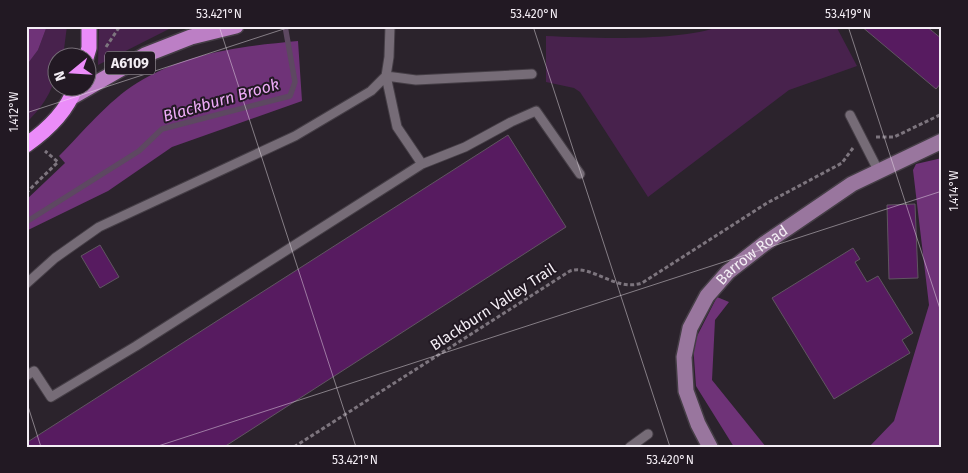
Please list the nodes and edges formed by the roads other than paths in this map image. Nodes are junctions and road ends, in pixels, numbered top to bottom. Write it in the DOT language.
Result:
graph roads {
  1 [pos="89,26"];
  2 [pos="236,26"];
  3 [pos="390,26"];
  4 [pos="89,48"];
  5 [pos="532,74"];
  6 [pos="386,76"];
  7 [pos="98,81"];
  8 [pos="70,98"];
  9 [pos="850,115"];
  10 [pos="942,141"];
  11 [pos="28,145"];
  12 [pos="422,164"];
  13 [pos="878,170"];
  14 [pos="580,174"];
  15 [pos="26,284"];
  16 [pos="26,376"];
  17 [pos="648,434"];
  18 [pos="630,447"];
  19 [pos="710,447"];
  1 -- 4 [label="highway"];
  2 -- 7 [label="main road, A6109"];
  3 -- 6 [label="lane"];
  5 -- 6 [label="lane"];
  6 -- 12 [label="lane"];
  6 -- 15 [label="lane"];
  8 -- 11 [label="highway"];
  9 -- 13 [label="lane"];
  10 -- 13 [label="street, Barrow Road"];
  12 -- 14 [label="lane"];
  12 -- 16 [label="lane"];
  13 -- 19 [label="street, Barrow Road"];
  17 -- 18 [label="lane"];
}
